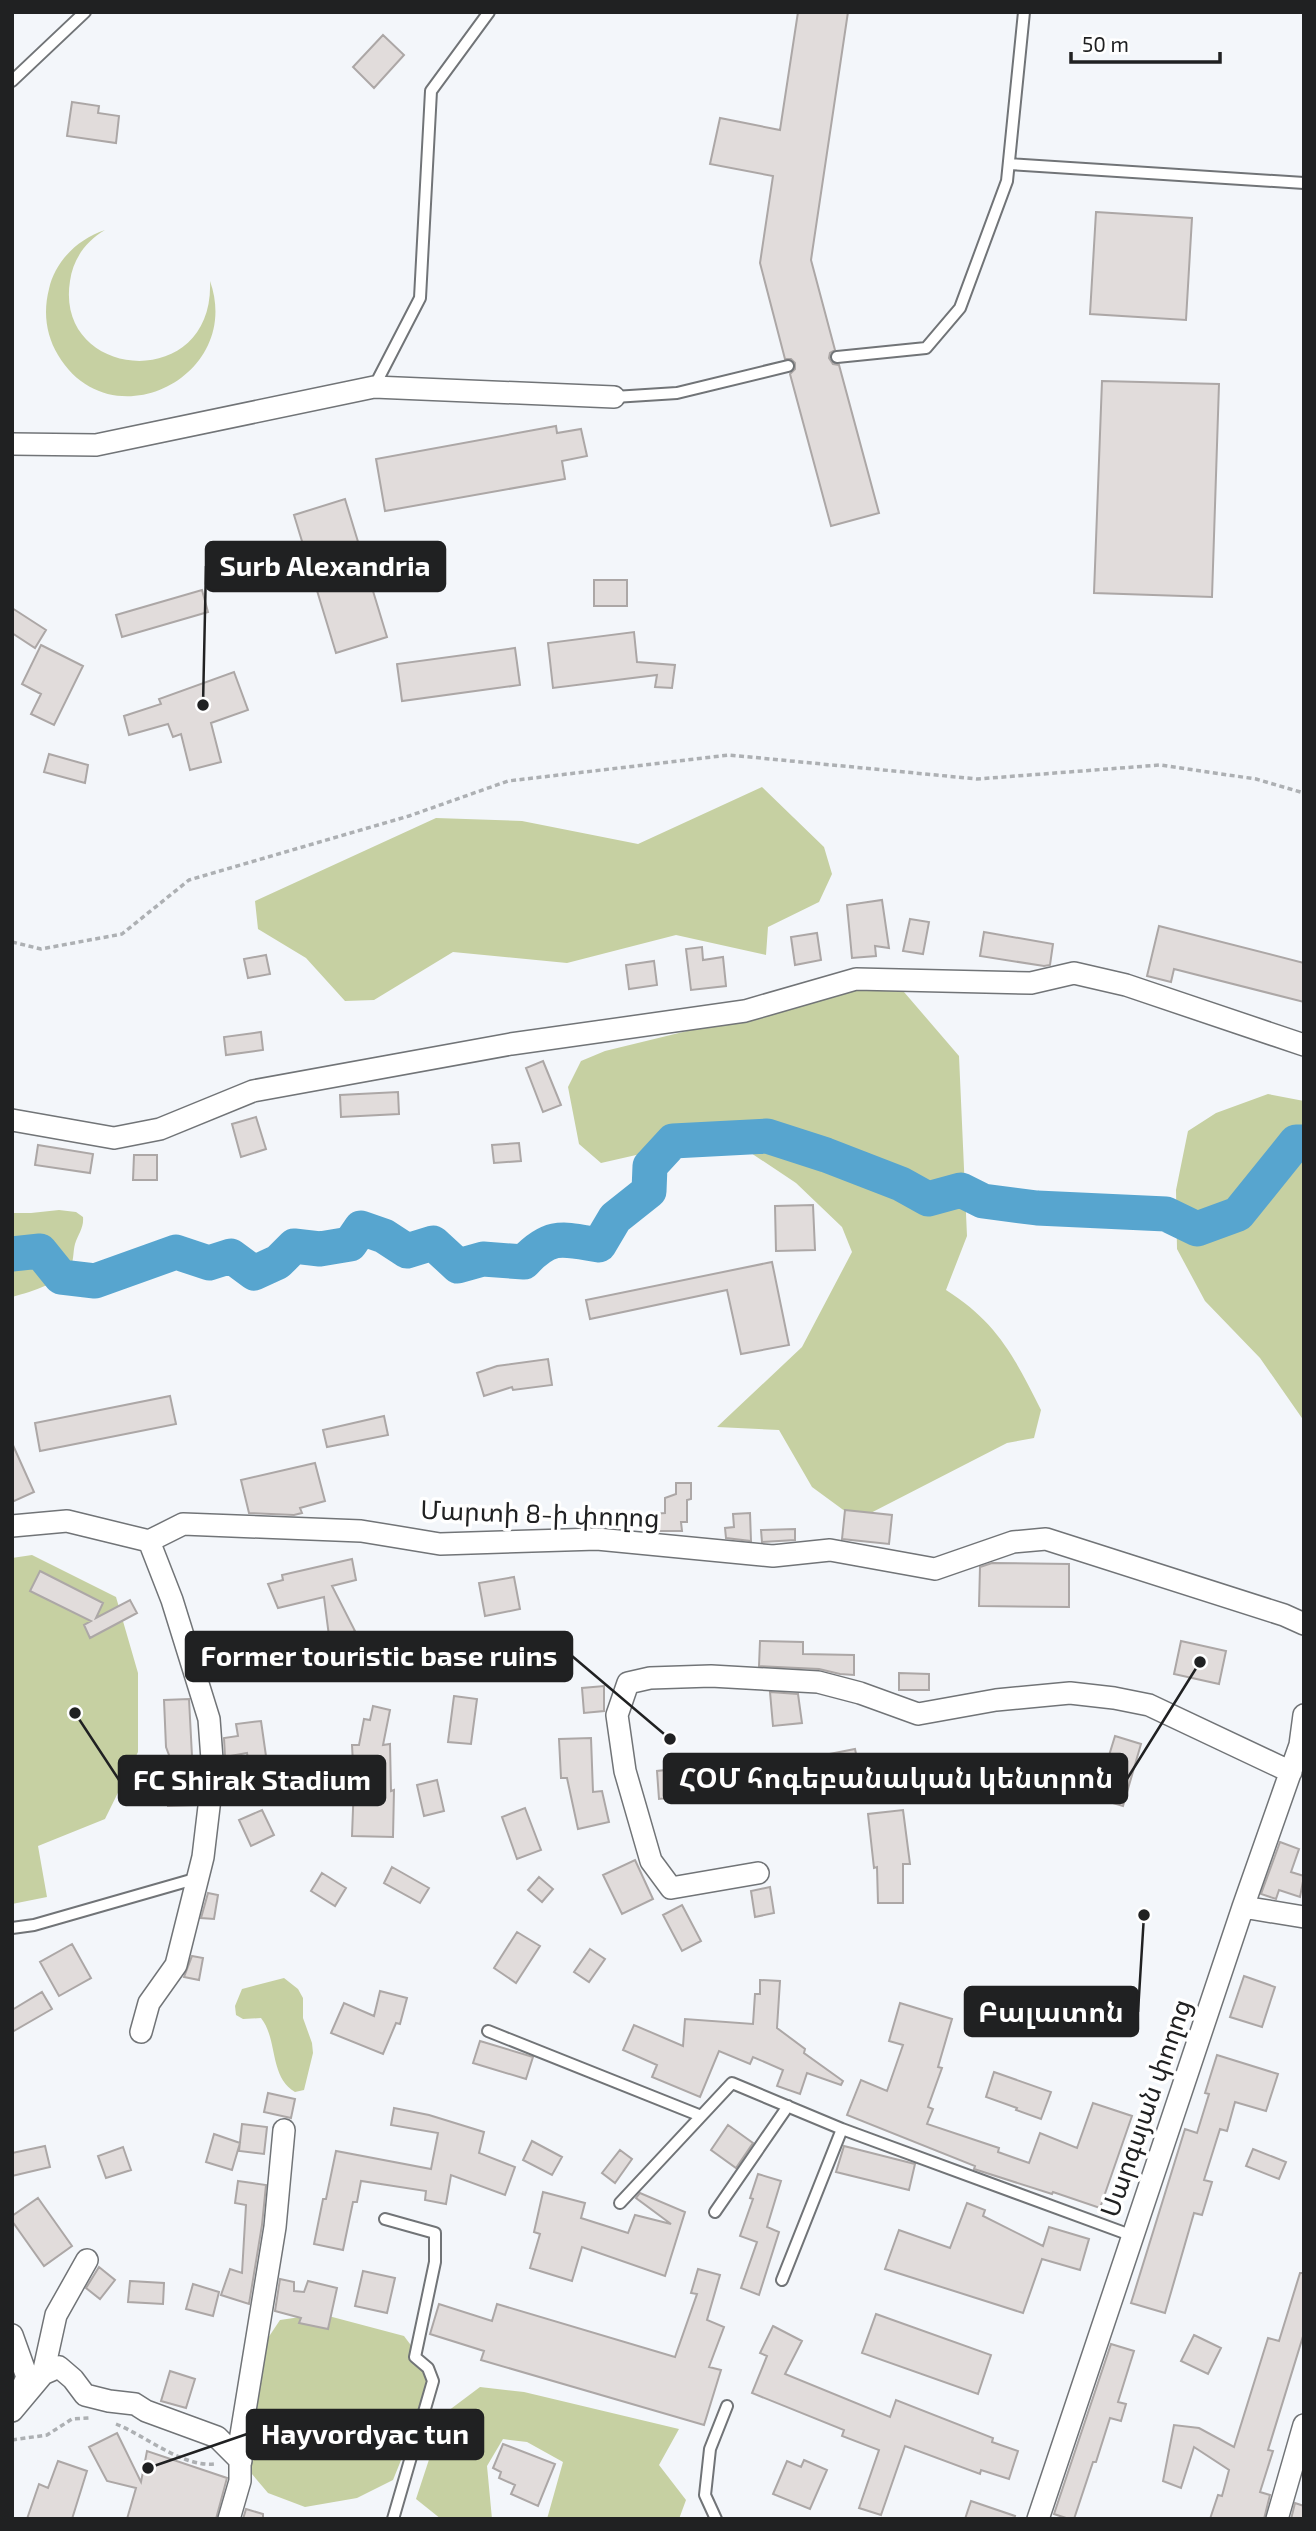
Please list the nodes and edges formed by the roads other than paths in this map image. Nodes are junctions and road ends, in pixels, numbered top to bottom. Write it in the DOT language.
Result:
graph roads {
  1 [pos="85,12"];
  2 [pos="489,12"];
  3 [pos="1024,12"];
  4 [pos="12,81"];
  5 [pos="1009,164"];
  6 [pos="1304,183"];
  7 [pos="837,357"];
  8 [pos="788,366"];
  9 [pos="374,387"];
  10 [pos="614,397"];
  11 [pos="12,444"];
  12 [pos="1304,1045"];
  13 [pos="12,1120"];
  14 [pos="12,1526"];
  15 [pos="149,1541"];
  16 [pos="1304,1624"];
  17 [pos="1304,1715"];
  18 [pos="1291,1772"];
  19 [pos="758,1872"];
  20 [pos="198,1878"];
  21 [pos="1243,1907"];
  22 [pos="1304,1917"];
  23 [pos="12,1928"];
  24 [pos="488,2031"];
  25 [pos="141,2032"];
  26 [pos="788,2106"];
  27 [pos="701,2116"];
  28 [pos="842,2129"];
  29 [pos="284,2130"];
  30 [pos="621,2203"];
  31 [pos="715,2212"];
  32 [pos="385,2219"];
  33 [pos="1133,2236"];
  34 [pos="87,2260"];
  35 [pos="782,2280"];
  36 [pos="12,2335"];
  37 [pos="43,2374"];
  38 [pos="727,2406"];
  39 [pos="12,2411"];
  40 [pos="1304,2425"];
  41 [pos="241,2461"];
  42 [pos="229,2519"];
  43 [pos="393,2519"];
  44 [pos="716,2519"];
  45 [pos="1038,2519"];
  46 [pos="1277,2519"];
  1 -- 4 [label="lane"];
  2 -- 9 [label="lane"];
  3 -- 5 [label="lane"];
  5 -- 6 [label="lane"];
  5 -- 7 [label="lane"];
  8 -- 10 [label="lane"];
  9 -- 10 [label="street"];
  9 -- 11 [label="street"];
  12 -- 13 [label="street"];
  14 -- 15 [label="street"];
  15 -- 16 [label="street, Մարտի 8-ի փողոց"];
  15 -- 20 [label="street"];
  17 -- 18 [label="street, Սարգսյան փողոց"];
  18 -- 19 [label="street"];
  18 -- 21 [label="street, Սարգսյան փողոց"];
  20 -- 23 [label="lane"];
  20 -- 25 [label="street"];
  21 -- 22 [label="street"];
  21 -- 33 [label="street, Սարգսյան փողոց"];
  24 -- 27 [label="lane"];
  26 -- 27 [label="lane"];
  26 -- 28 [label="lane"];
  26 -- 31 [label="lane"];
  27 -- 30 [label="lane"];
  28 -- 33 [label="lane"];
  28 -- 35 [label="lane"];
  29 -- 41 [label="street"];
  32 -- 43 [label="lane"];
  33 -- 45 [label="street, Սարգսյան փողոց"];
  34 -- 37 [label="street"];
  36 -- 39 [label="street"];
  37 -- 39 [label="street"];
  37 -- 41 [label="street"];
  38 -- 44 [label="lane"];
  40 -- 46 [label="street"];
  41 -- 42 [label="street"];
}
